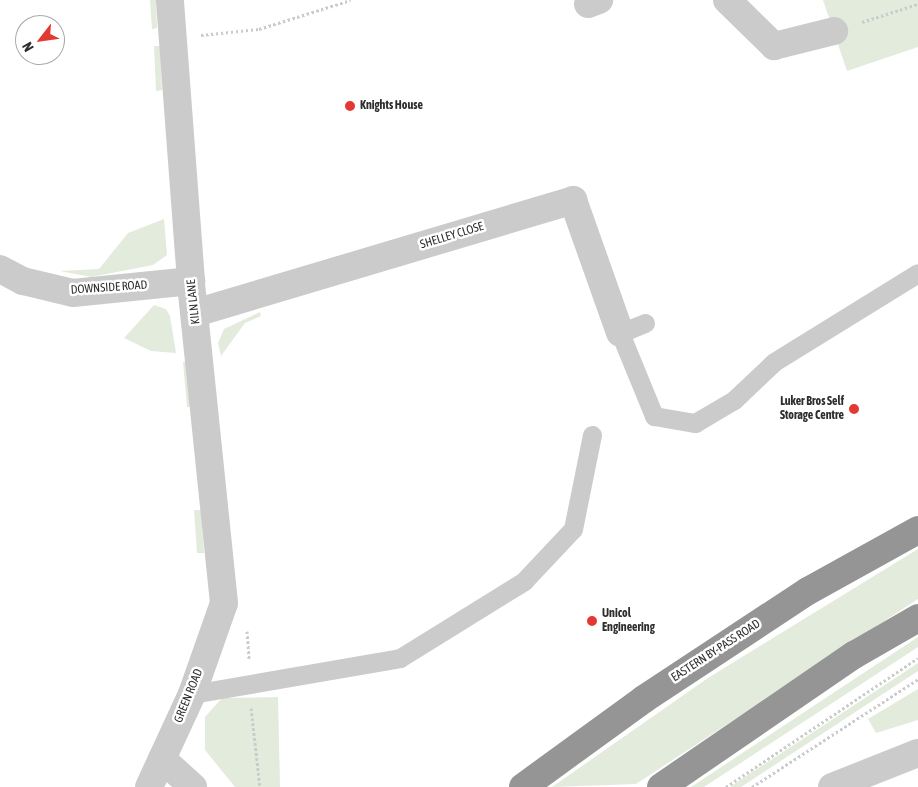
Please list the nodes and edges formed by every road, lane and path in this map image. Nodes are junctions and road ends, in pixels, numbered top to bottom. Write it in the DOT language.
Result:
graph roads {
  1 [pos="170,0"];
  2 [pos="352,0"];
  3 [pos="727,0"];
  4 [pos="918,4"];
  5 [pos="834,31"];
  6 [pos="173,36"];
  7 [pos="0,269"];
  8 [pos="918,273"];
  9 [pos="191,281"];
  10 [pos="195,314"];
  11 [pos="633,328"];
  12 [pos="592,435"];
  13 [pos="918,530"];
  14 [pos="224,603"];
  15 [pos="918,618"];
  16 [pos="918,658"];
  17 [pos="918,679"];
  18 [pos="192,694"];
  19 [pos="918,753"];
  20 [pos="162,759"];
  21 [pos="149,787"];
  22 [pos="193,787"];
  23 [pos="523,787"];
  24 [pos="661,787"];
  25 [pos="726,787"];
  26 [pos="752,787"];
  27 [pos="832,787"];
  1 -- 6 [label="street, KILN LANE"];
  2 -- 6 [label="path"];
  3 -- 5 [label="street"];
  4 -- 5 [label="path"];
  6 -- 9 [label="street, KILN LANE"];
  7 -- 9 [label="street, DOWNSIDE ROAD"];
  8 -- 11 [label="lane"];
  9 -- 10 [label="street, KILN LANE"];
  10 -- 11 [label="street, SHELLEY CLOSE"];
  10 -- 14 [label="street, KILN LANE"];
  12 -- 18 [label="lane"];
  13 -- 23 [label="highway, EASTERN BY-PASS ROAD"];
  14 -- 18 [label="street, GREEN ROAD"];
  15 -- 24 [label="highway"];
  16 -- 25 [label="path"];
  17 -- 26 [label="path"];
  18 -- 20 [label="street, GREEN ROAD"];
  19 -- 27 [label="street"];
  20 -- 21 [label="street, GREEN ROAD"];
  20 -- 22 [label="street"];
}
